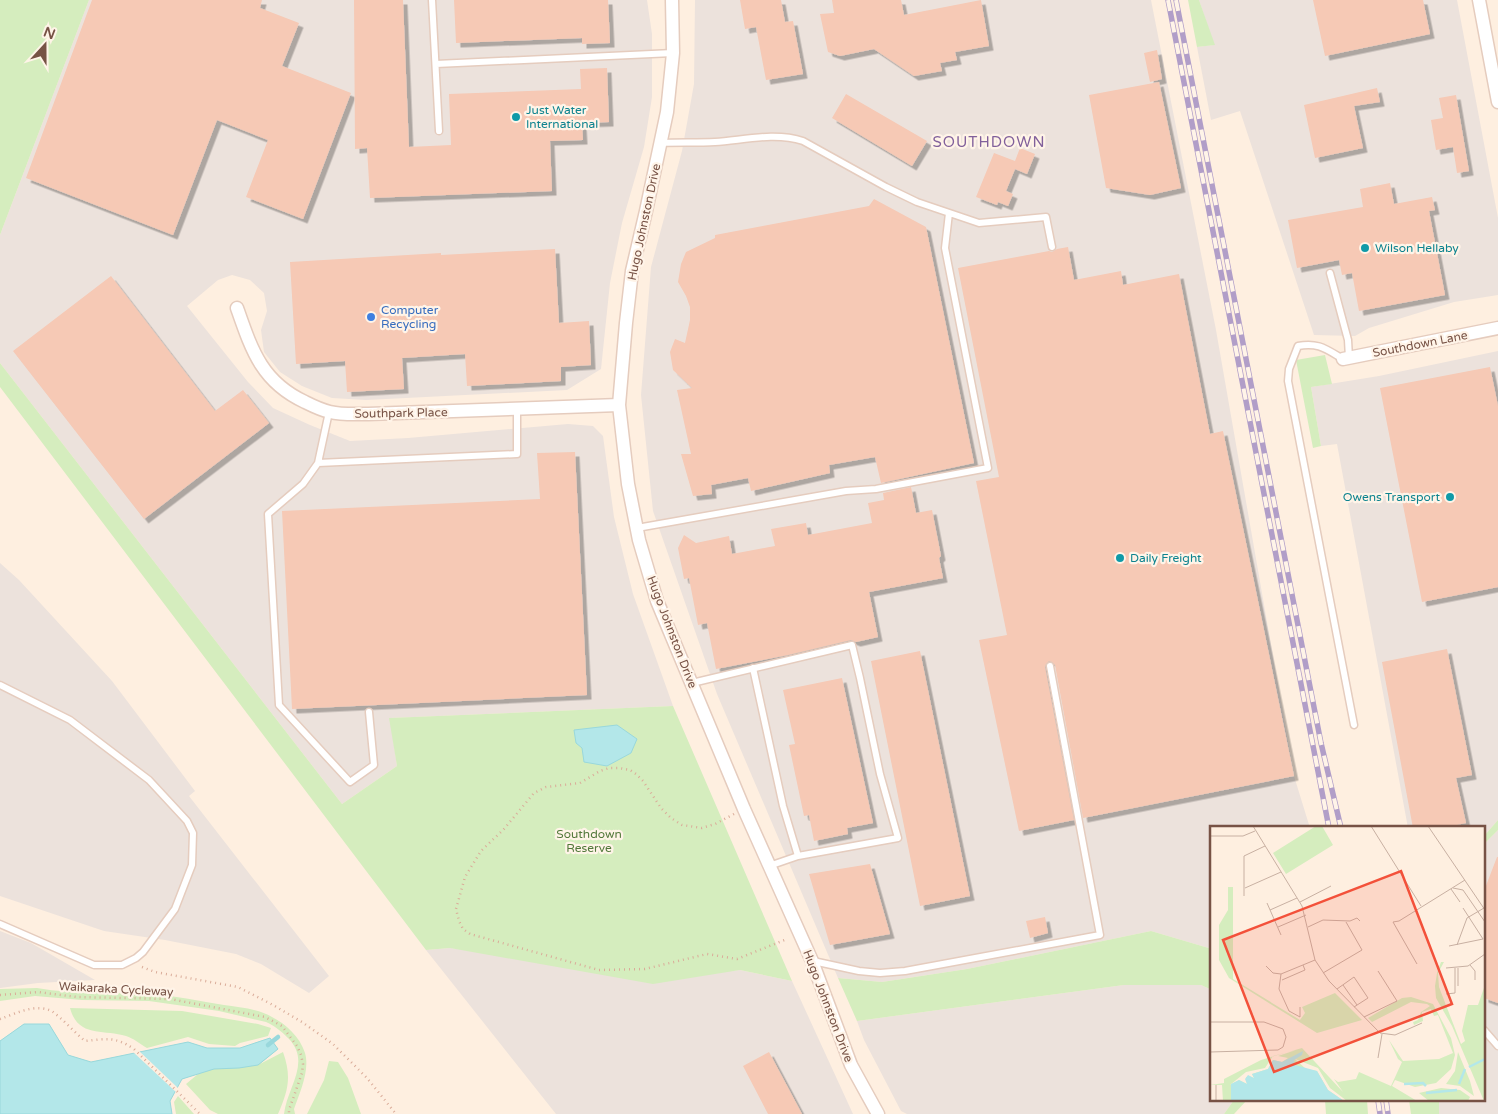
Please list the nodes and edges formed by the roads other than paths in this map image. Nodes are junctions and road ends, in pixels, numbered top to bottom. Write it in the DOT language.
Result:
graph roads {
  1 [pos="432,0"];
  2 [pos="672,0"];
  3 [pos="1479,0"];
  4 [pos="672,53"];
  5 [pos="436,64"];
  6 [pos="1498,102"];
  7 [pos="439,131"];
  8 [pos="660,143"];
  9 [pos="948,213"];
  10 [pos="1052,247"];
  11 [pos="1330,273"];
  12 [pos="238,308"];
  13 [pos="1498,328"];
  14 [pos="1346,358"];
  15 [pos="619,405"];
  16 [pos="517,409"];
  17 [pos="329,412"];
  18 [pos="318,463"];
  19 [pos="637,528"];
  20 [pos="1050,666"];
  21 [pos="753,668"];
  22 [pos="691,684"];
  23 [pos="0,685"];
  24 [pos="369,712"];
  25 [pos="1354,725"];
  26 [pos="798,856"];
  27 [pos="769,866"];
  28 [pos="0,924"];
  29 [pos="812,961"];
  30 [pos="1486,1032"];
  31 [pos="1498,1046"];
  32 [pos="878,1114"];
  1 -- 5 [label="lane"];
  2 -- 4 [label="street, Hugo Johnston Drive"];
  3 -- 6 [label="street"];
  4 -- 5 [label="lane"];
  4 -- 8 [label="street, Hugo Johnston Drive"];
  5 -- 7 [label="lane"];
  8 -- 9 [label="lane"];
  8 -- 15 [label="street, Hugo Johnston Drive"];
  9 -- 10 [label="lane"];
  9 -- 19 [label="lane"];
  11 -- 14 [label="lane"];
  12 -- 17 [label="street, Southpark Place"];
  13 -- 14 [label="street, Southdown Lane"];
  14 -- 25 [label="lane"];
  15 -- 16 [label="street, Southpark Place"];
  15 -- 19 [label="street, Hugo Johnston Drive"];
  16 -- 17 [label="street, Southpark Place"];
  16 -- 18 [label="lane"];
  17 -- 18 [label="lane"];
  18 -- 24 [label="lane"];
  19 -- 22 [label="street, Hugo Johnston Drive"];
  20 -- 29 [label="lane"];
  21 -- 22 [label="lane"];
  21 -- 26 [label="lane"];
  21 -- 26 [label="lane"];
  22 -- 27 [label="street, Hugo Johnston Drive"];
  23 -- 28 [label="lane"];
  26 -- 27 [label="lane"];
  27 -- 29 [label="street, Hugo Johnston Drive"];
  29 -- 32 [label="street, Hugo Johnston Drive"];
  30 -- 31 [label="lane"];
}
